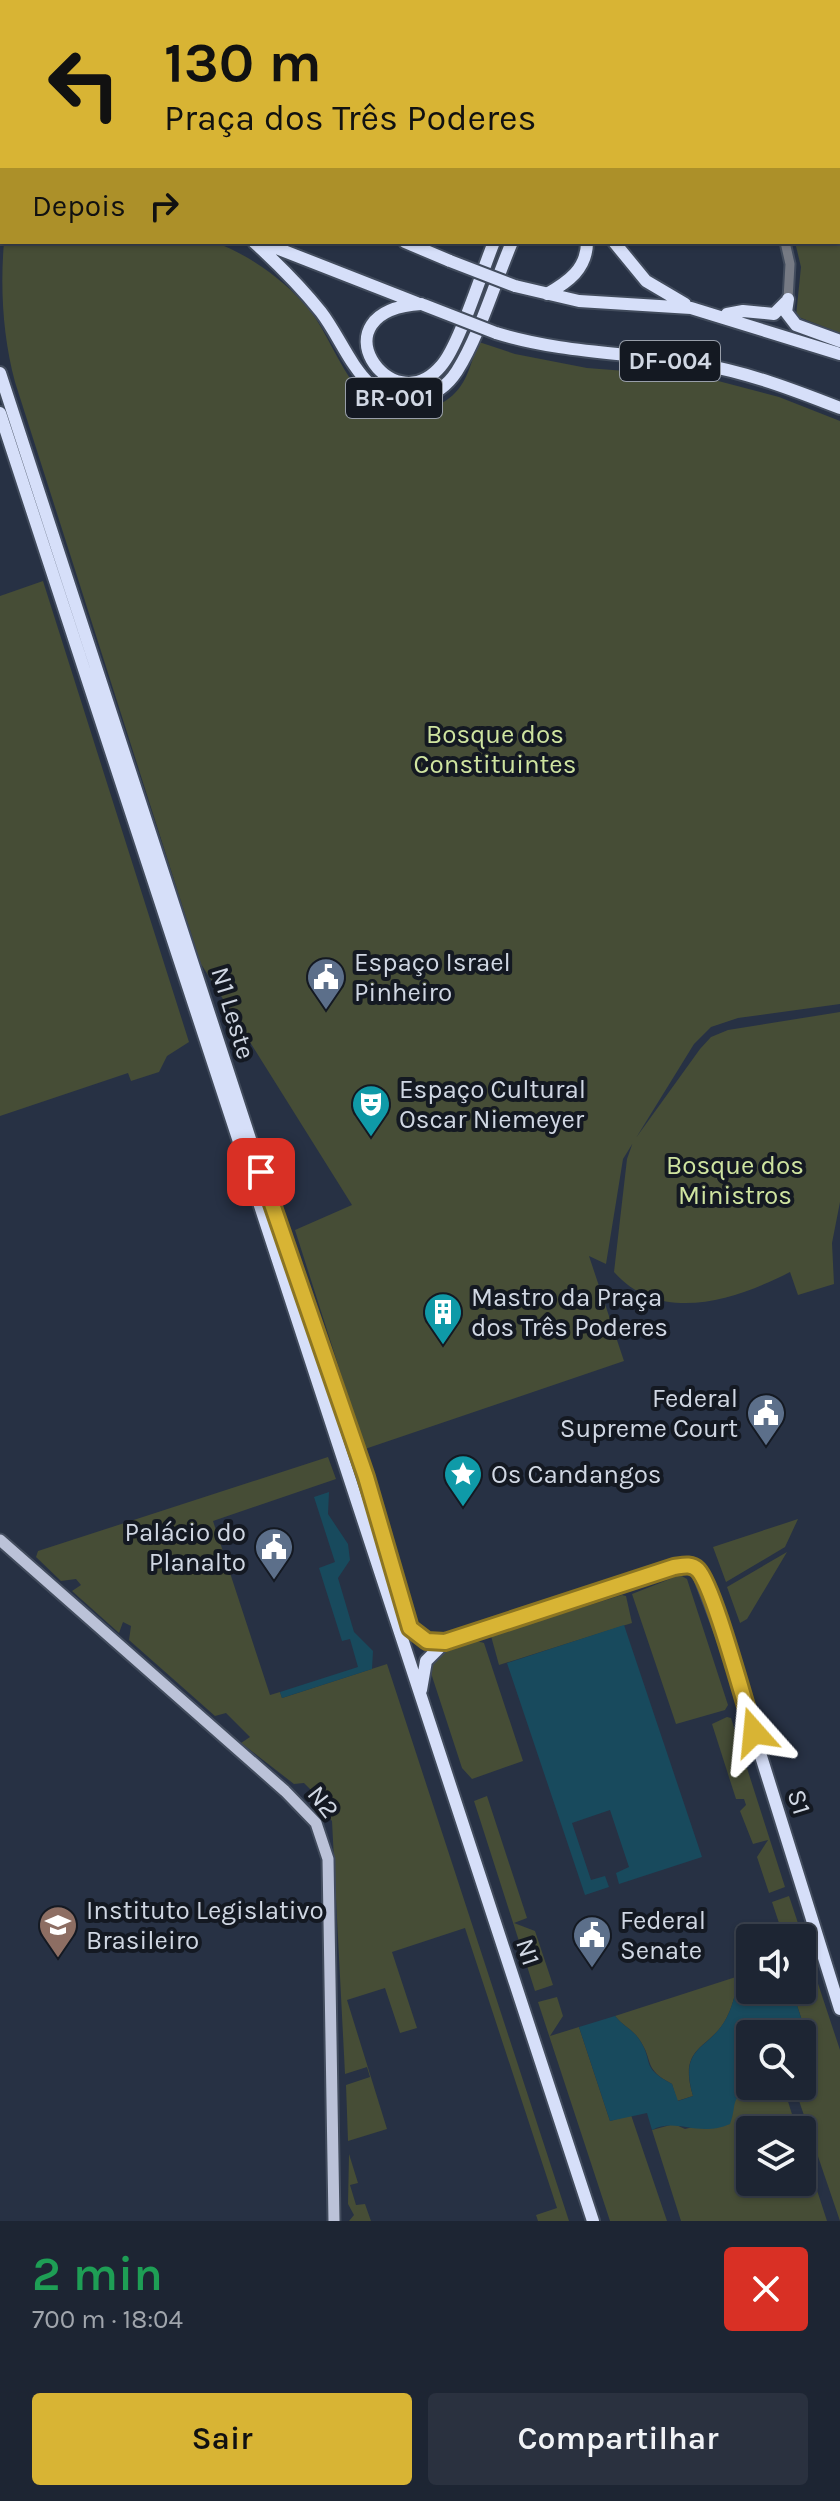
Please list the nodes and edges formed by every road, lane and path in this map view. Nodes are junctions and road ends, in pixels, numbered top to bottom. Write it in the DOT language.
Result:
graph roads {
  1 [pos="256,244"];
  2 [pos="266,244"];
  3 [pos="493,244"];
  4 [pos="511,244"];
  5 [pos="587,244"];
  6 [pos="616,244"];
  7 [pos="785,244"];
  8 [pos="428,247"];
  9 [pos="547,294"];
  10 [pos="788,299"];
  11 [pos="422,305"];
  12 [pos="691,308"];
  13 [pos="723,315"];
  14 [pos="840,341"];
  15 [pos="840,354"];
  16 [pos="0,373"];
  17 [pos="840,408"];
  18 [pos="0,413"];
  19 [pos="0,1540"];
  20 [pos="445,1642"];
  21 [pos="421,1697"];
  22 [pos="840,2009"];
  23 [pos="334,2221"];
  24 [pos="593,2221"];
  1 -- 4 [label="highway, BR-001"];
  2 -- 11 [label="highway, DF-004"];
  3 -- 11 [label="highway, BR-001"];
  5 -- 9 [label="highway"];
  6 -- 12 [label="highway"];
  7 -- 10 [label="street"];
  8 -- 9 [label="highway, DF-004, bridge"];
  9 -- 12 [label="highway, DF-004"];
  10 -- 13 [label="highway"];
  10 -- 14 [label="highway"];
  11 -- 17 [label="highway, DF-004, bridge"];
  12 -- 13 [label="highway, DF-004"];
  13 -- 15 [label="highway, DF-004"];
  16 -- 20 [label="highway, N1 Leste"];
  18 -- 21 [label="highway, N1 Leste"];
  19 -- 23 [label="main road, N2"];
  20 -- 21 [label="highway"];
  20 -- 22 [label="highway, S1"];
  21 -- 24 [label="highway, N1"];
}
